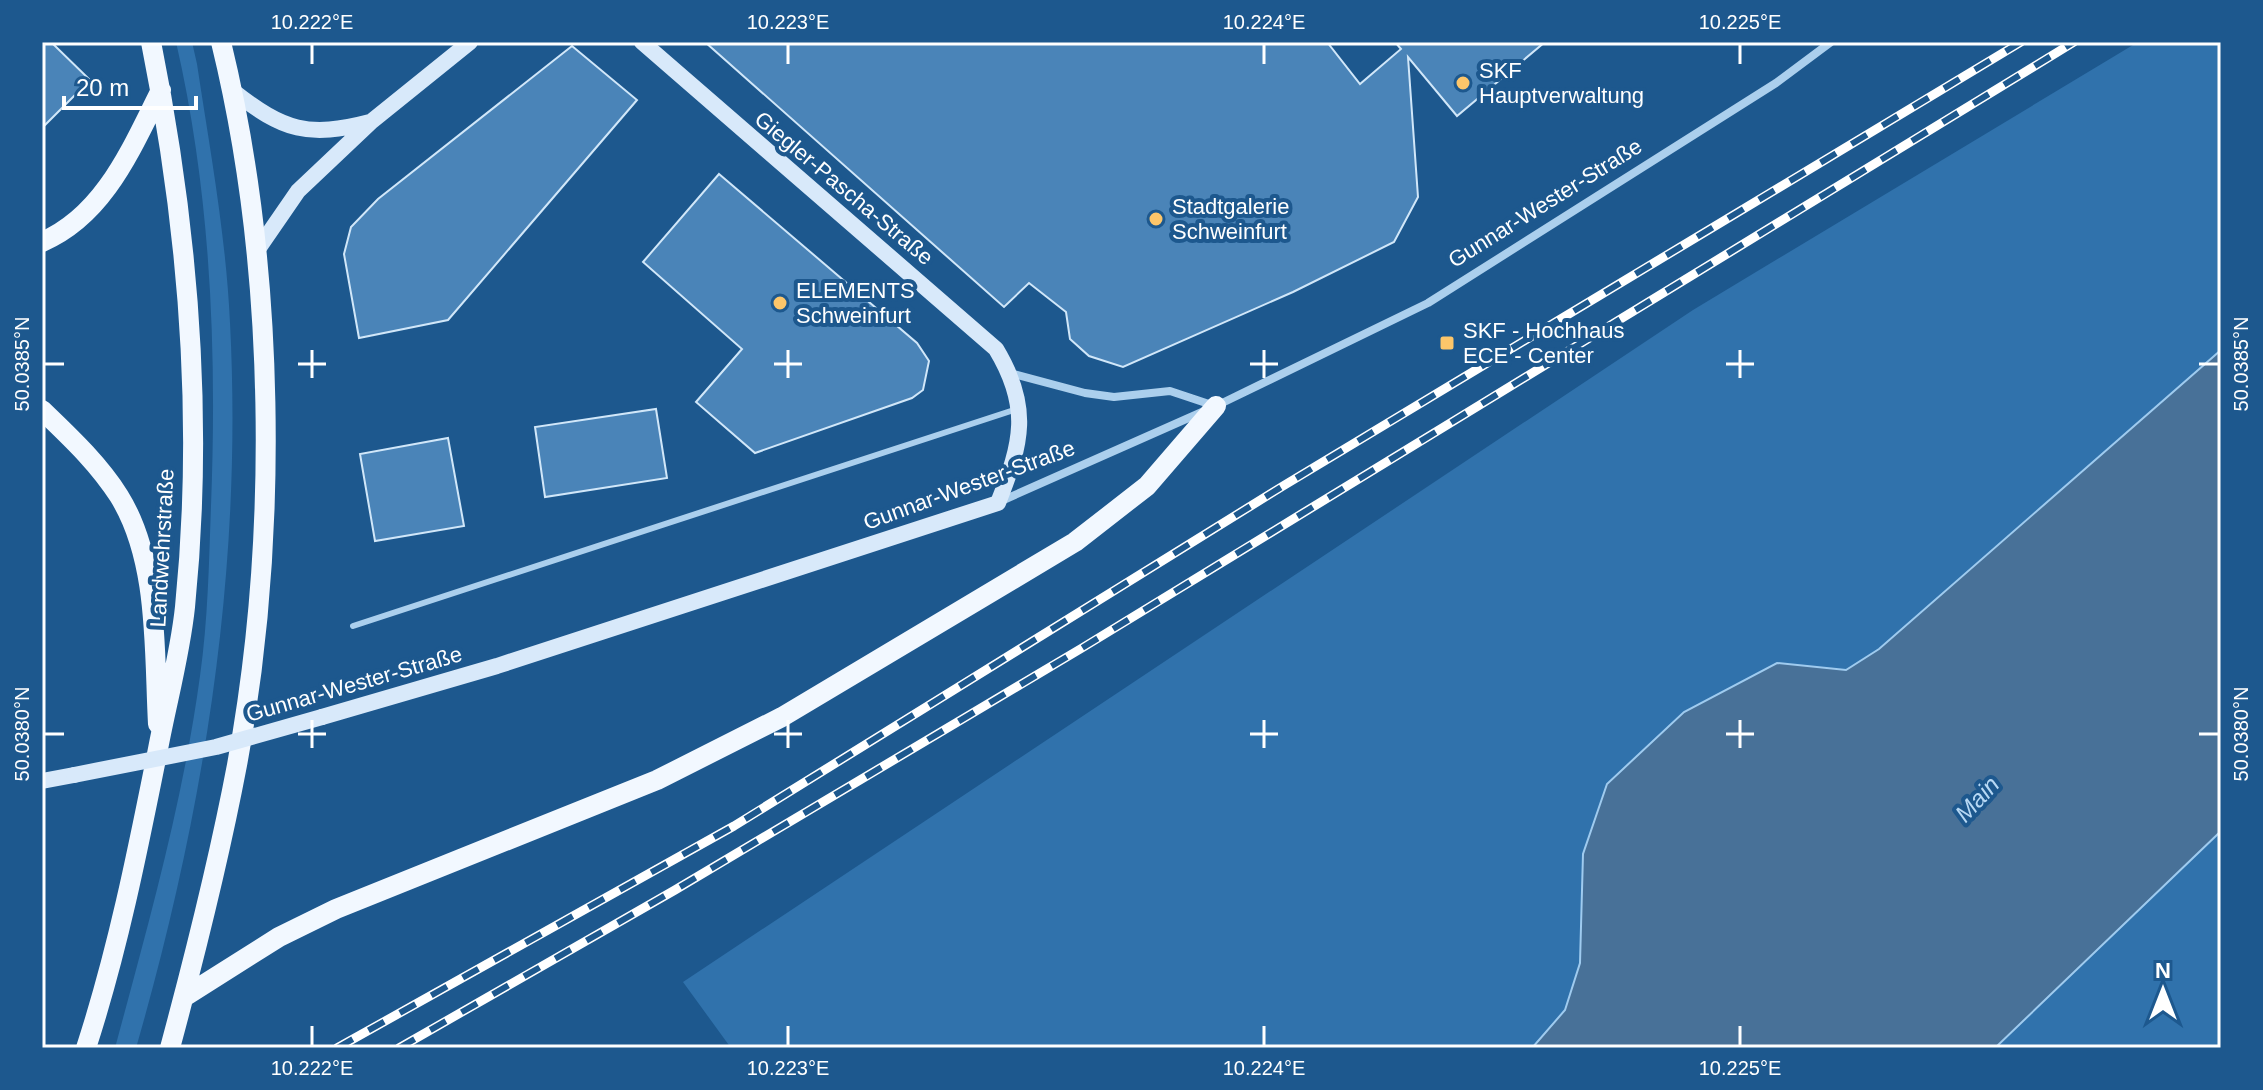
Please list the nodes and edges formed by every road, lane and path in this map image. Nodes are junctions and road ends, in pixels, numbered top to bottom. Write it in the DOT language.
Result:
graph roads {
  1 [pos="151,42"];
  2 [pos="221,42"];
  3 [pos="470,42"];
  4 [pos="642,42"];
  5 [pos="1831,42"];
  6 [pos="161,90"];
  7 [pos="233,91"];
  8 [pos="372,121"];
  9 [pos="42,242"];
  10 [pos="256,252"];
  11 [pos="1010,373"];
  12 [pos="1216,406"];
  13 [pos="1020,408"];
  14 [pos="42,410"];
  15 [pos="998,503"];
  16 [pos="353,626"];
  17 [pos="159,744"];
  18 [pos="42,781"];
  19 [pos="184,997"];
  20 [pos="86,1048"];
  21 [pos="170,1048"];
  1 -- 6 [label="main road, Landwehrstraße"];
  2 -- 7 [label="main road"];
  3 -- 8 [label="street"];
  4 -- 11 [label="street, Giegler-Pascha-Straße"];
  5 -- 12 [label="street, Gunnar-Wester-Straße"];
  6 -- 9 [label="main road"];
  6 -- 17 [label="main road, Landwehrstraße"];
  7 -- 8 [label="street"];
  7 -- 10 [label="main road"];
  8 -- 10 [label="street"];
  10 -- 19 [label="main road"];
  11 -- 12 [label="street"];
  11 -- 13 [label="street, Giegler-Pascha-Straße"];
  12 -- 15 [label="street, Gunnar-Wester-Straße"];
  12 -- 19 [label="main road"];
  13 -- 15 [label="street, Giegler-Pascha-Straße"];
  13 -- 16 [label="lane"];
  14 -- 17 [label="main road"];
  15 -- 18 [label="street, Gunnar-Wester-Straße, bridge"];
  17 -- 20 [label="main road, Landwehrstraße"];
  19 -- 21 [label="main road"];
}
